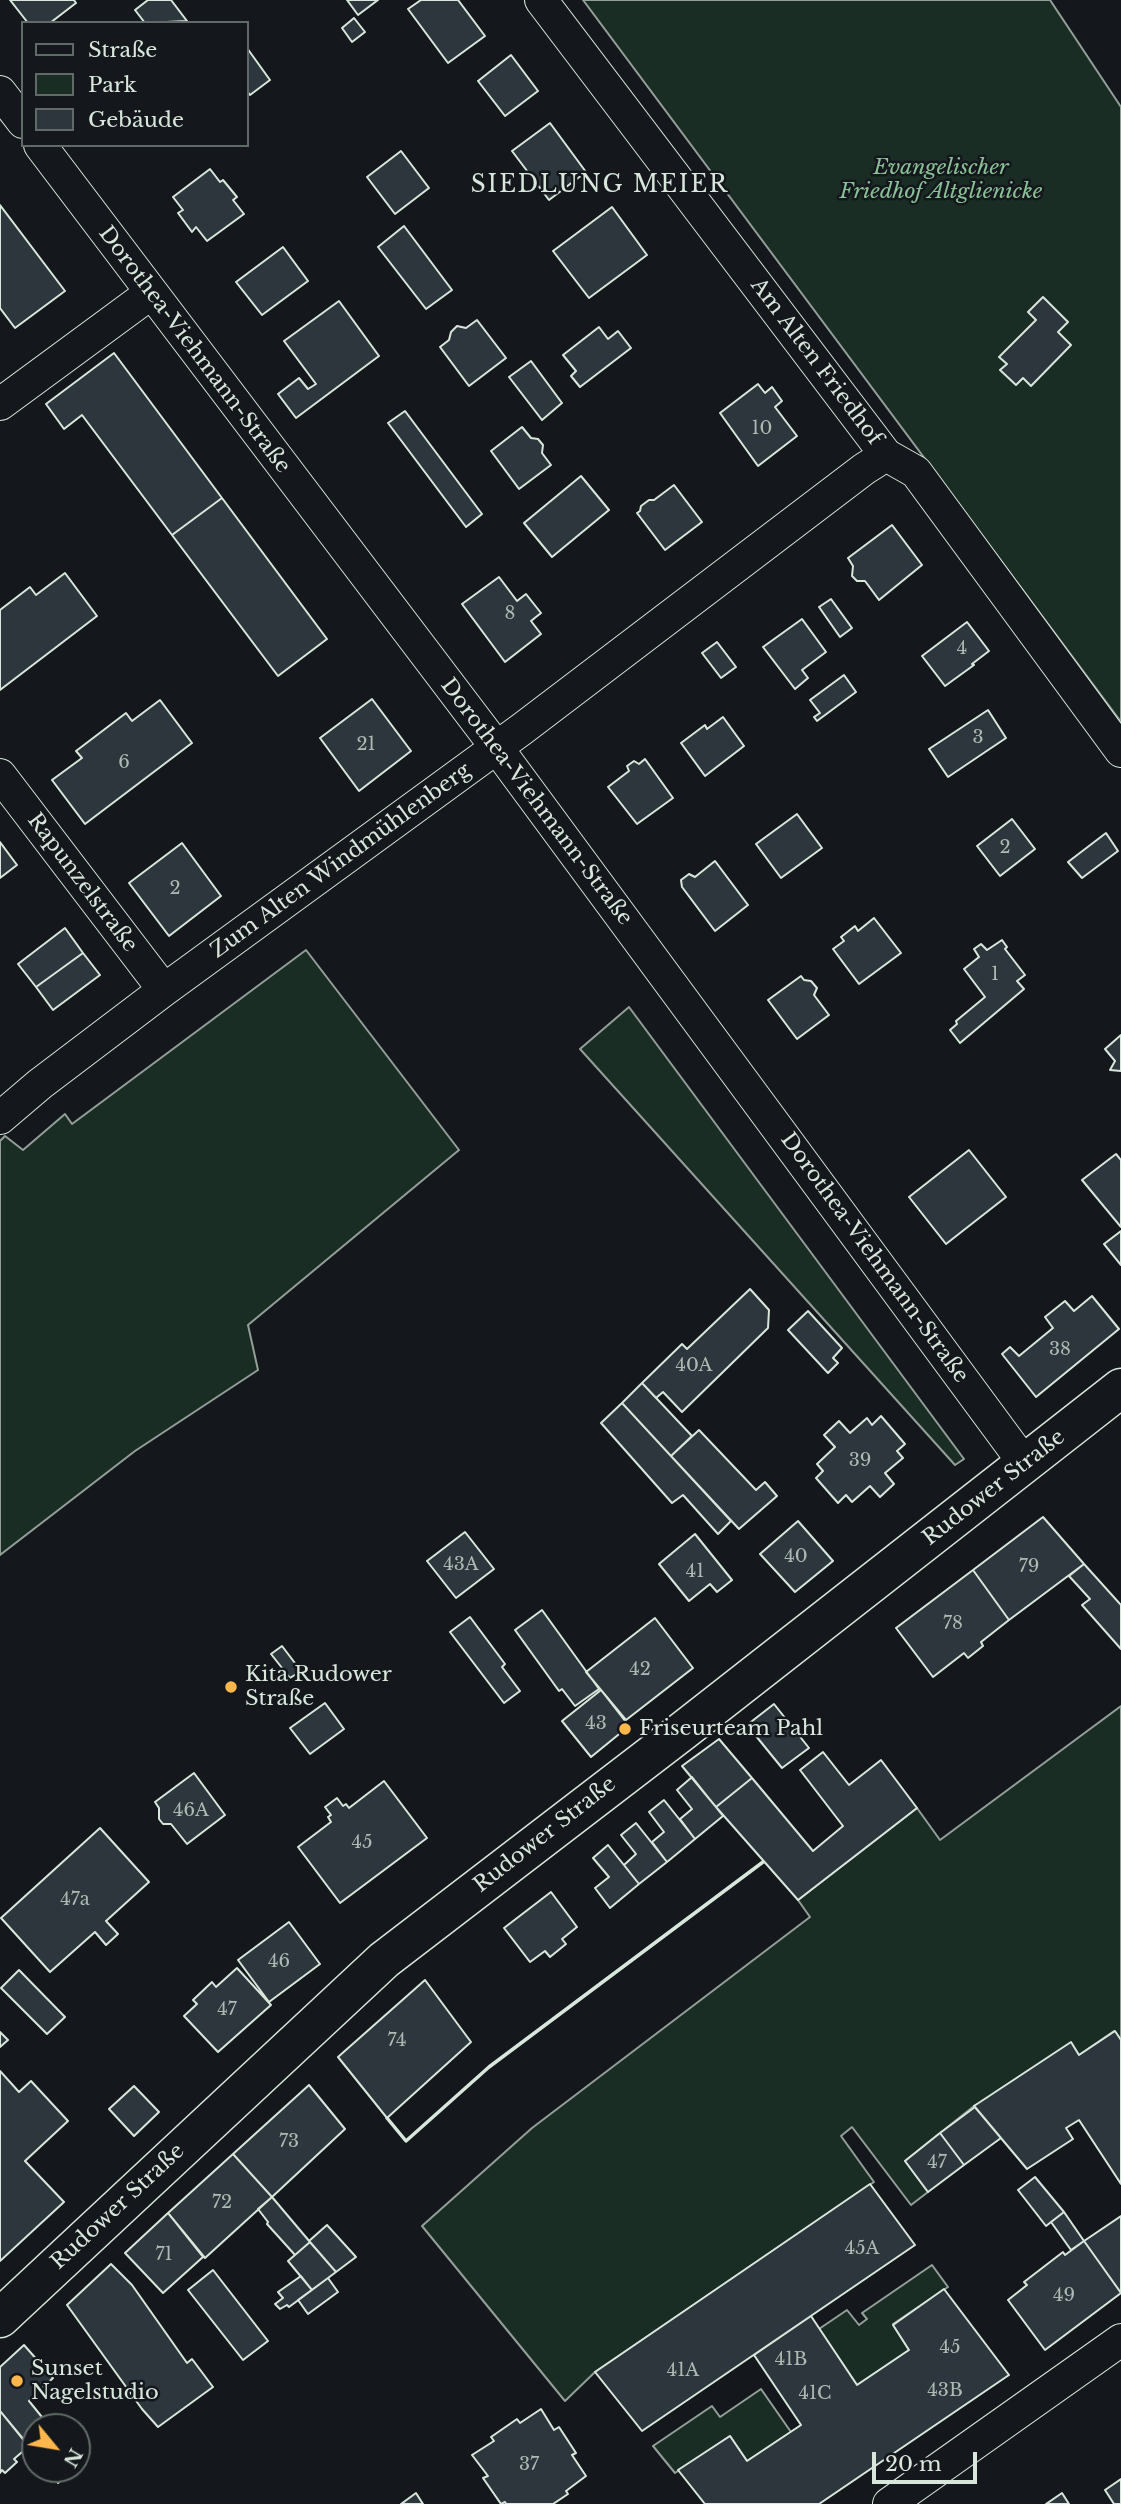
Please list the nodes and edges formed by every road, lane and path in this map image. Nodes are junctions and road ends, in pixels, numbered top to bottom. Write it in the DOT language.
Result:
graph roads {
  1 [pos="541,0"];
  2 [pos="0,92"];
  3 [pos="21,119"];
  4 [pos="42,147"];
  5 [pos="151,293"];
  6 [pos="0,404"];
  7 [pos="886,455"];
  8 [pos="498,748"];
  9 [pos="1121,751"];
  10 [pos="0,775"];
  11 [pos="164,990"];
  12 [pos="0,1118"];
  13 [pos="1121,1388"];
  14 [pos="1025,1464"];
  15 [pos="0,2318"];
  16 [pos="1121,2340"];
  17 [pos="889,2504"];
  1 -- 7 [label="street, Am Alten Friedhof"];
  2 -- 3 [label="street"];
  4 -- 5 [label="street, Dorothea-Viehmann-Straße"];
  5 -- 6 [label="street"];
  5 -- 8 [label="street, Dorothea-Viehmann-Straße"];
  7 -- 8 [label="street, Zum Alten Windmühlenberg"];
  7 -- 9 [label="street, Am Alten Friedhof"];
  8 -- 11 [label="street, Zum Alten Windmühlenberg"];
  8 -- 14 [label="street, Dorothea-Viehmann-Straße"];
  10 -- 11 [label="street, Rapunzelstraße"];
  11 -- 12 [label="street, Zum Alten Windmühlenberg"];
  13 -- 14 [label="street, Rudower Straße"];
  14 -- 15 [label="street, Rudower Straße"];
  16 -- 17 [label="street"];
}
